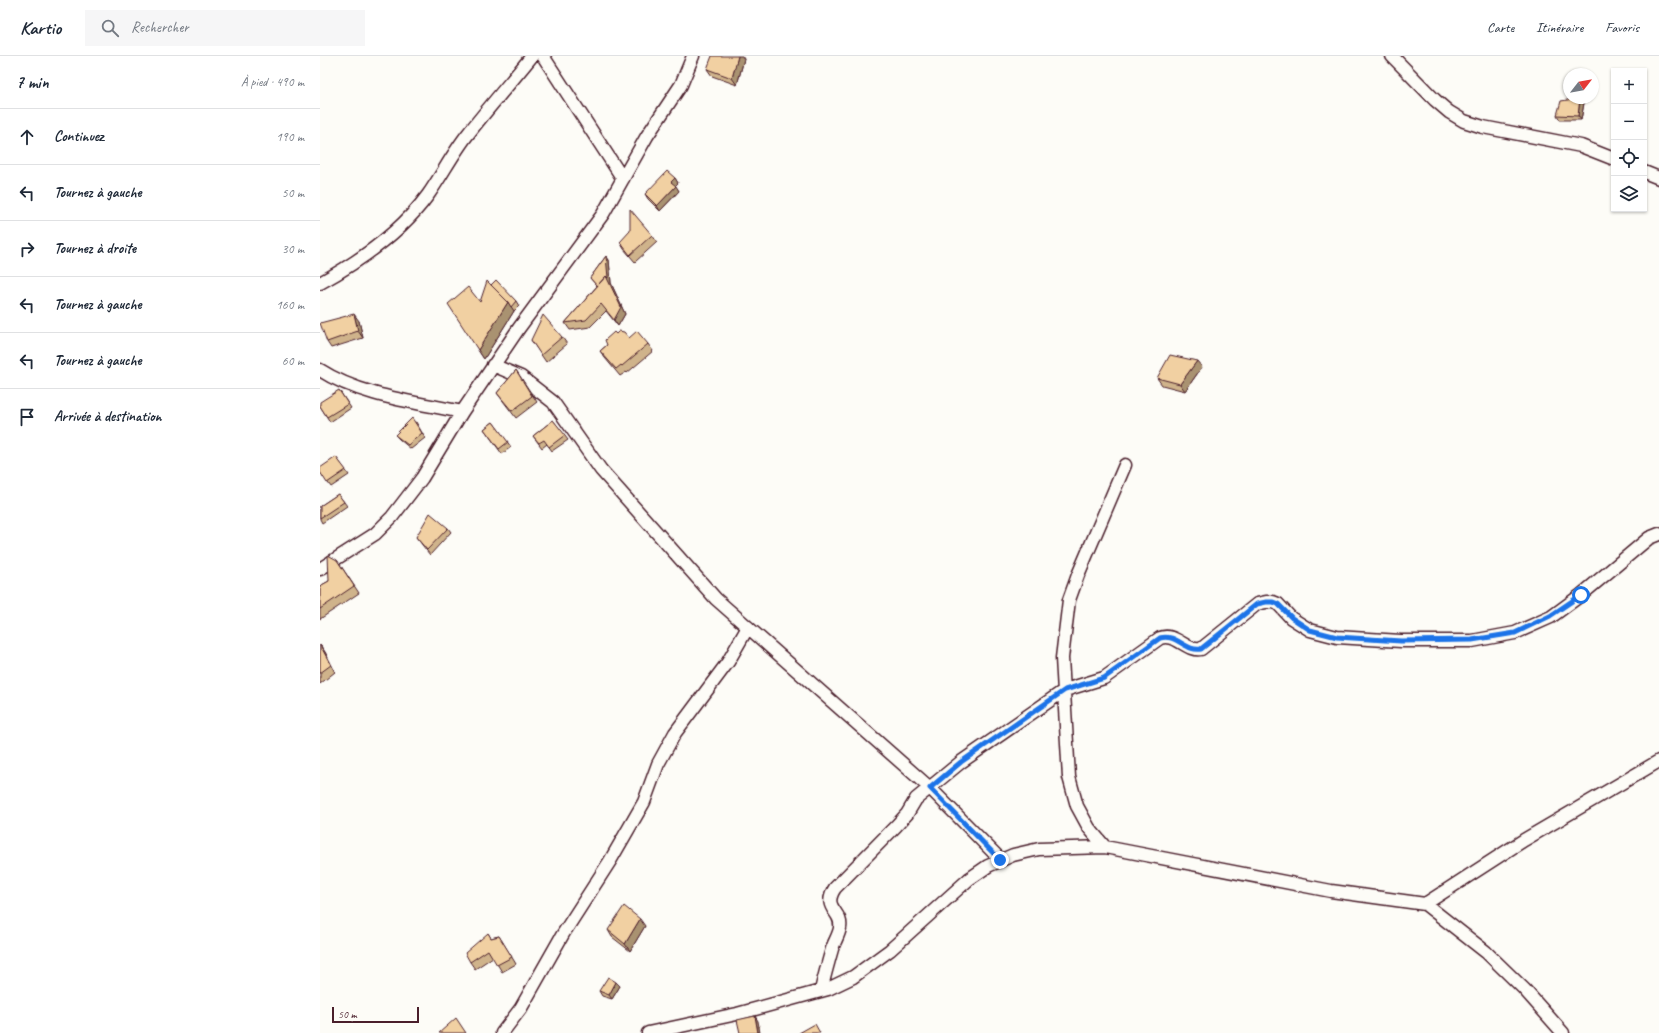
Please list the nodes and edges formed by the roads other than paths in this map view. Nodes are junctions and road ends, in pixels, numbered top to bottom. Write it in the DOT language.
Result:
graph roads {
  1 [pos="532,56"];
  2 [pos="543,56"];
  3 [pos="693,56"];
  4 [pos="1392,56"];
  5 [pos="1611,158"];
  6 [pos="1647,173"];
  7 [pos="1659,178"];
  8 [pos="623,179"];
  9 [pos="320,283"];
  10 [pos="493,365"];
  11 [pos="320,370"];
  12 [pos="462,412"];
  13 [pos="1126,465"];
  14 [pos="1659,534"];
  15 [pos="320,569"];
  16 [pos="748,627"];
  17 [pos="1065,690"];
  18 [pos="1659,761"];
  19 [pos="930,788"];
  20 [pos="1105,847"];
  21 [pos="1000,860"];
  22 [pos="1424,904"];
  23 [pos="821,991"];
  24 [pos="502,1033"];
  25 [pos="648,1033"];
  26 [pos="1563,1033"];
  1 -- 9 [label="street"];
  2 -- 8 [label="street"];
  3 -- 8 [label="street"];
  4 -- 5 [label="street"];
  6 -- 7 [label="street"];
  8 -- 10 [label="street"];
  10 -- 12 [label="street"];
  10 -- 16 [label="street"];
  11 -- 12 [label="street"];
  12 -- 15 [label="street"];
  13 -- 17 [label="street"];
  14 -- 17 [label="street"];
  16 -- 19 [label="street"];
  16 -- 24 [label="street"];
  17 -- 19 [label="street"];
  17 -- 20 [label="street"];
  18 -- 22 [label="street"];
  19 -- 21 [label="street"];
  19 -- 23 [label="street"];
  20 -- 21 [label="street"];
  20 -- 22 [label="street"];
  21 -- 23 [label="street"];
  22 -- 26 [label="street"];
  23 -- 25 [label="street"];
}
